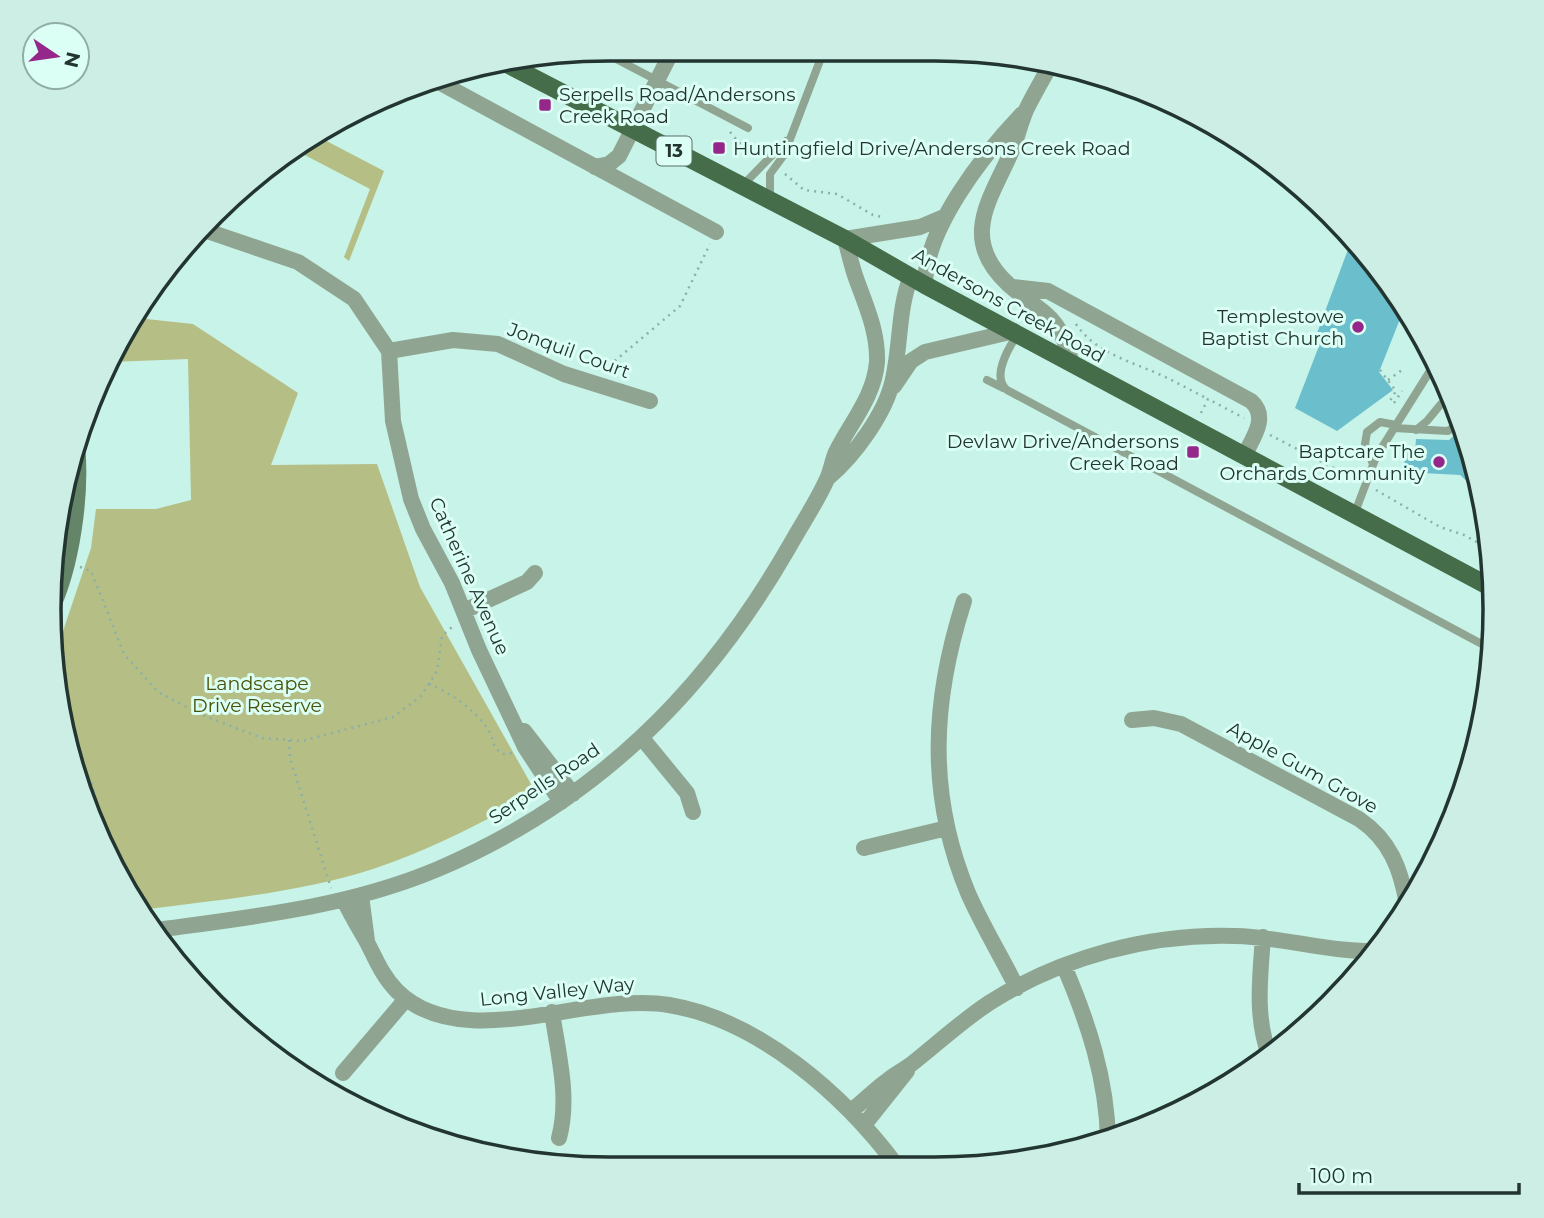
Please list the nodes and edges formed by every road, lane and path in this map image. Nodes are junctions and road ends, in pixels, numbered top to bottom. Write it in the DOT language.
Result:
graph roads {
  1 [pos="620,61"];
  2 [pos="667,61"];
  3 [pos="820,61"];
  4 [pos="517,69"];
  5 [pos="1046,73"];
  6 [pos="657,81"];
  7 [pos="446,86"];
  8 [pos="1026,110"];
  9 [pos="730,118"];
  10 [pos="748,128"];
  11 [pos="632,130"];
  12 [pos="770,163"];
  13 [pos="595,167"];
  14 [pos="742,186"];
  15 [pos="770,201"];
  16 [pos="946,216"];
  17 [pos="887,217"];
  18 [pos="716,232"];
  19 [pos="212,233"];
  20 [pos="845,239"];
  21 [pos="918,280"];
  22 [pos="1011,286"];
  23 [pos="1069,302"];
  24 [pos="1016,333"];
  25 [pos="389,351"];
  26 [pos="1072,364"];
  27 [pos="1380,370"];
  28 [pos="1402,370"];
  29 [pos="1429,373"];
  30 [pos="987,380"];
  31 [pos="1388,380"];
  32 [pos="590,383"];
  33 [pos="1007,390"];
  34 [pos="886,399"];
  35 [pos="1208,399"];
  36 [pos="650,401"];
  37 [pos="1388,404"];
  38 [pos="1443,404"];
  39 [pos="869,412"];
  40 [pos="1395,426"];
  41 [pos="1258,427"];
  42 [pos="1452,428"];
  43 [pos="1193,429"];
  44 [pos="1416,430"];
  45 [pos="1244,456"];
  46 [pos="1373,464"];
  47 [pos="1365,484"];
  48 [pos="75,490"];
  49 [pos="1354,516"];
  50 [pos="1479,543"];
  51 [pos="67,562"];
  52 [pos="535,573"];
  53 [pos="62,576"];
  54 [pos="1482,583"];
  55 [pos="964,601"];
  56 [pos="465,613"];
  57 [pos="1482,644"];
  58 [pos="429,684"];
  59 [pos="510,713"];
  60 [pos="1132,720"];
  61 [pos="642,738"];
  62 [pos="289,740"];
  63 [pos="525,747"];
  64 [pos="88,777"];
  65 [pos="567,798"];
  66 [pos="95,799"];
  67 [pos="693,812"];
  68 [pos="947,828"];
  69 [pos="864,848"];
  70 [pos="1404,891"];
  71 [pos="361,895"];
  72 [pos="340,901"];
  73 [pos="165,929"];
  74 [pos="1263,937"];
  75 [pos="367,943"];
  76 [pos="1363,951"];
  77 [pos="1065,966"];
  78 [pos="1017,988"];
  79 [pos="406,999"];
  80 [pos="552,1012"];
  81 [pos="1266,1045"];
  82 [pos="912,1064"];
  83 [pos="343,1073"];
  84 [pos="851,1111"];
  85 [pos="864,1125"];
  86 [pos="1107,1129"];
  87 [pos="559,1138"];
  88 [pos="890,1157"];
  1 -- 6 [label="lane"];
  2 -- 6 [label="street"];
  3 -- 12 [label="lane"];
  4 -- 11 [label="main road, Andersons Creek Road / 13"];
  5 -- 8 [label="street, Serpells Road"];
  6 -- 9 [label="lane"];
  6 -- 11 [label="street"];
  7 -- 13 [label="street"];
  8 -- 16 [label="street, Serpells Road"];
  8 -- 22 [label="street, Serpells Road"];
  9 -- 10 [label="lane"];
  9 -- 12 [label="path"];
  11 -- 13 [label="street"];
  11 -- 14 [label="main road, Andersons Creek Road / 13"];
  12 -- 14 [label="lane"];
  12 -- 15 [label="lane"];
  12 -- 17 [label="path"];
  13 -- 18 [label="street"];
  14 -- 15 [label="main road, Andersons Creek Road / 13"];
  15 -- 20 [label="main road, Andersons Creek Road / 13"];
  16 -- 20 [label="street"];
  16 -- 21 [label="street, Serpells Road"];
  18 -- 32 [label="path"];
  19 -- 25 [label="street"];
  20 -- 21 [label="main road, Andersons Creek Road / 13"];
  20 -- 39 [label="street, Serpells Road"];
  21 -- 24 [label="main road, Andersons Creek Road / 13"];
  21 -- 34 [label="street, Serpells Road"];
  22 -- 23 [label="street"];
  22 -- 26 [label="street, Serpells Road"];
  23 -- 35 [label="path"];
  23 -- 41 [label="street"];
  24 -- 26 [label="main road, Andersons Creek Road / 13"];
  24 -- 33 [label="lane"];
  24 -- 34 [label="street, Serpells Road"];
  25 -- 32 [label="street, Jonquil Court"];
  25 -- 56 [label="street, Catherine Avenue"];
  26 -- 43 [label="main road, Andersons Creek Road / 13"];
  27 -- 31 [label="path"];
  28 -- 31 [label="path"];
  29 -- 40 [label="lane"];
  30 -- 33 [label="lane"];
  31 -- 37 [label="path"];
  32 -- 36 [label="street, Jonquil Court"];
  33 -- 57 [label="lane"];
  34 -- 39 [label="street, Serpells Road"];
  35 -- 41 [label="path"];
  35 -- 43 [label="path"];
  38 -- 44 [label="lane"];
  39 -- 61 [label="street, Serpells Road"];
  40 -- 44 [label="lane"];
  40 -- 46 [label="lane"];
  40 -- 46 [label="lane"];
  41 -- 45 [label="street"];
  41 -- 47 [label="path"];
  42 -- 44 [label="lane"];
  43 -- 45 [label="main road, Andersons Creek Road / 13"];
  45 -- 49 [label="main road, Andersons Creek Road / 13"];
  46 -- 47 [label="lane"];
  47 -- 49 [label="lane"];
  47 -- 50 [label="path"];
  48 -- 51 [label="street"];
  49 -- 54 [label="main road, Andersons Creek Road / 13"];
  51 -- 53 [label="street"];
  51 -- 62 [label="path"];
  52 -- 56 [label="street"];
  55 -- 68 [label="street"];
  56 -- 58 [label="path"];
  56 -- 59 [label="street, Catherine Avenue"];
  58 -- 62 [label="path"];
  58 -- 63 [label="path"];
  59 -- 63 [label="street, Catherine Avenue"];
  59 -- 65 [label="street, Catherine Avenue"];
  60 -- 70 [label="street, Apple Gum Grove"];
  61 -- 65 [label="street, Serpells Road"];
  61 -- 67 [label="street"];
  62 -- 72 [label="path"];
  63 -- 65 [label="street, Catherine Avenue"];
  64 -- 66 [label="path"];
  65 -- 71 [label="street, Serpells Road"];
  68 -- 69 [label="street"];
  68 -- 78 [label="street"];
  71 -- 72 [label="street, Serpells Road"];
  71 -- 75 [label="street, Long Valley Way"];
  72 -- 73 [label="street, Serpells Road"];
  72 -- 75 [label="street, Long Valley Way"];
  74 -- 76 [label="street"];
  74 -- 77 [label="street"];
  74 -- 81 [label="street"];
  75 -- 79 [label="street, Long Valley Way"];
  77 -- 78 [label="street"];
  77 -- 86 [label="street"];
  78 -- 82 [label="street"];
  79 -- 80 [label="street, Long Valley Way"];
  79 -- 83 [label="street"];
  80 -- 84 [label="street, Long Valley Way"];
  80 -- 87 [label="street"];
  82 -- 84 [label="street"];
  82 -- 85 [label="street"];
  84 -- 85 [label="street, Long Valley Way"];
  85 -- 88 [label="street, Long Valley Way"];
}
